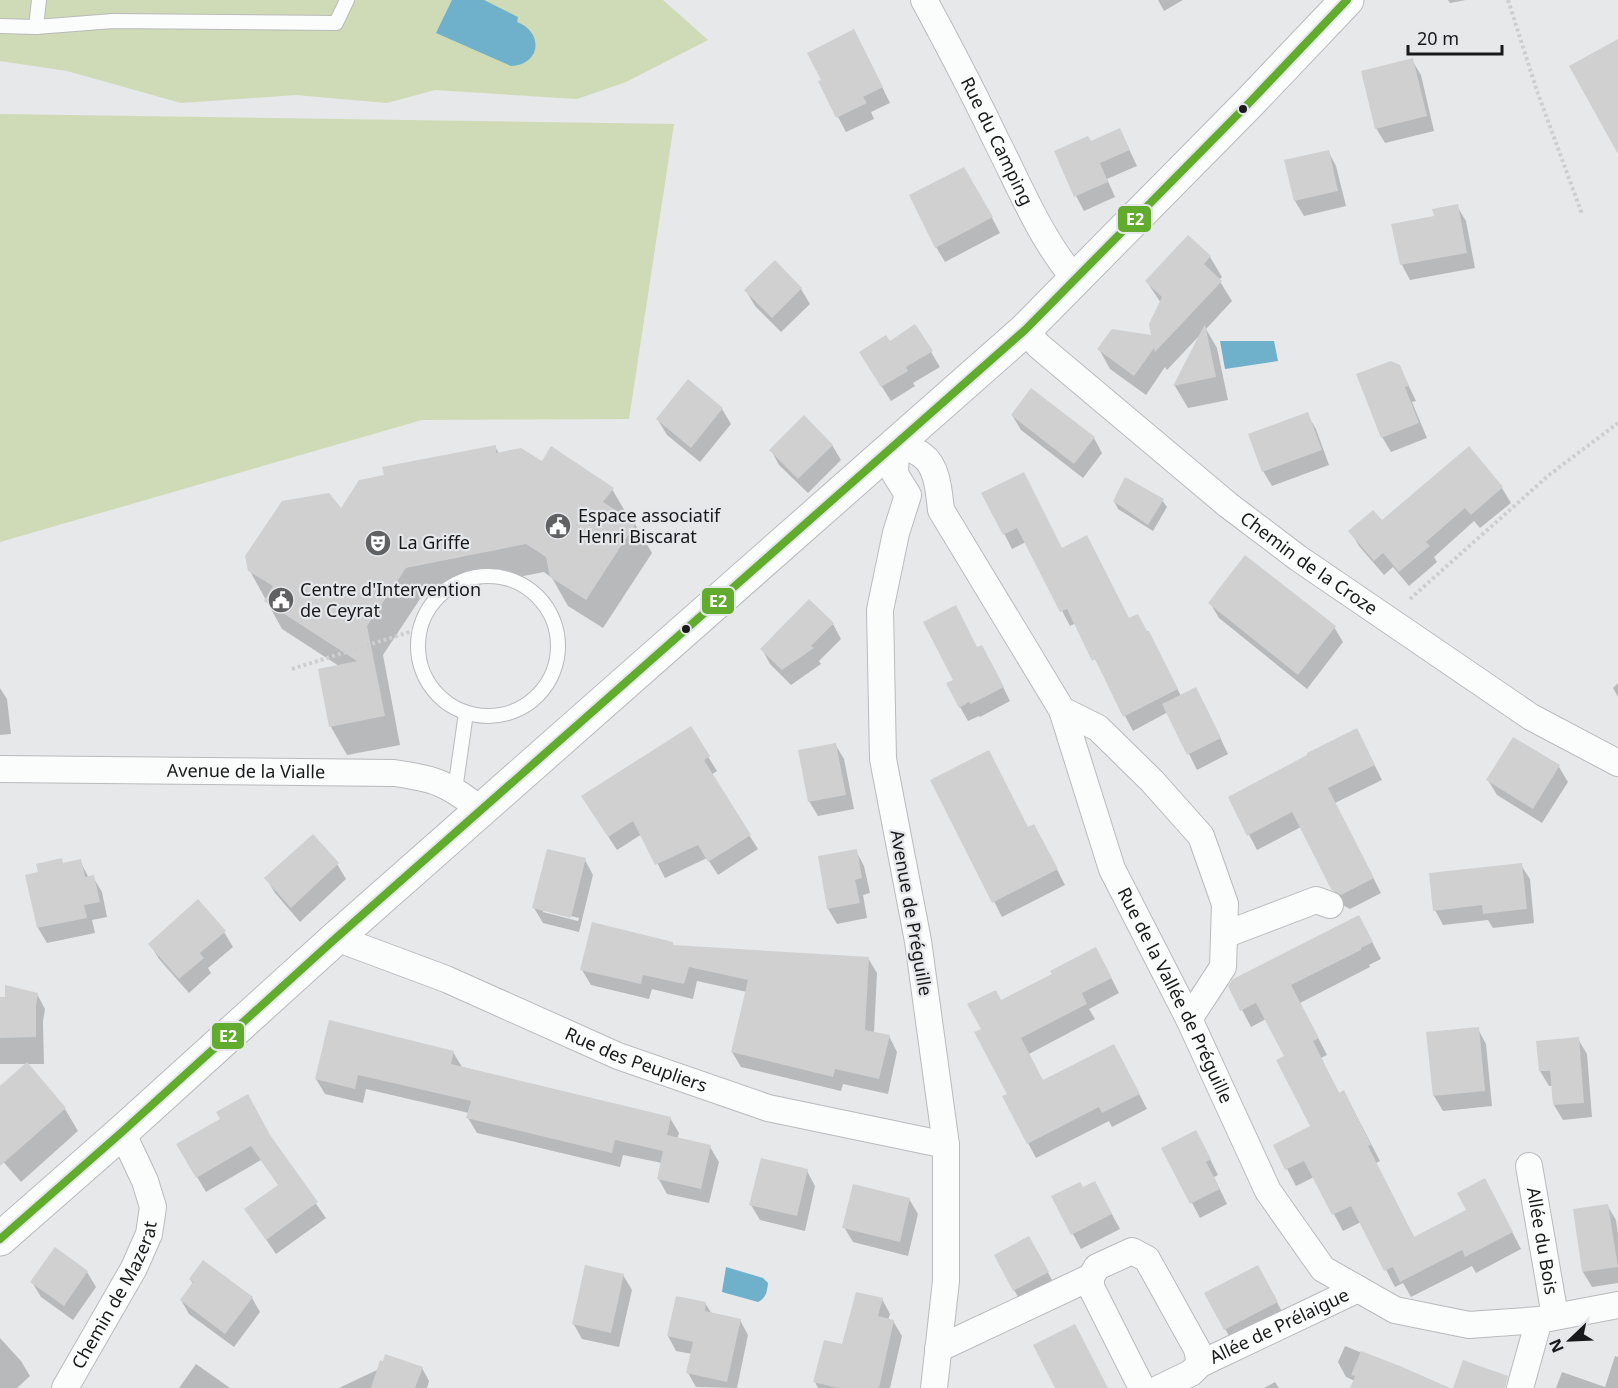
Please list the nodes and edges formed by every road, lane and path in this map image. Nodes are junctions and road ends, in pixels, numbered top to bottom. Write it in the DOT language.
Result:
graph roads {
  1 [pos="39,0"];
  2 [pos="348,0"];
  3 [pos="924,0"];
  4 [pos="1347,0"];
  5 [pos="1508,0"];
  6 [pos="0,26"];
  7 [pos="36,27"];
  8 [pos="1582,214"];
  9 [pos="1076,280"];
  10 [pos="1025,330"];
  11 [pos="1618,423"];
  12 [pos="896,444"];
  13 [pos="908,495"];
  14 [pos="941,510"];
  15 [pos="1387,620"];
  16 [pos="419,628"];
  17 [pos="292,669"];
  18 [pos="1062,710"];
  19 [pos="466,713"];
  20 [pos="1618,763"];
  21 [pos="0,769"];
  22 [pos="455,789"];
  23 [pos="481,810"];
  24 [pos="1330,905"];
  25 [pos="1224,935"];
  26 [pos="336,938"];
  27 [pos="1189,1020"];
  28 [pos="122,1132"];
  29 [pos="946,1145"];
  30 [pos="1528,1166"];
  31 [pos="0,1239"];
  32 [pos="1091,1277"];
  33 [pos="1358,1289"];
  34 [pos="1618,1305"];
  35 [pos="1547,1318"];
  36 [pos="938,1349"];
  37 [pos="1200,1364"];
  38 [pos="64,1388"];
  39 [pos="934,1388"];
  40 [pos="1142,1388"];
  41 [pos="1160,1388"];
  42 [pos="1520,1388"];
  1 -- 7 [label="lane"];
  2 -- 7 [label="lane"];
  3 -- 9 [label="street, Rue du Camping"];
  4 -- 9 [label="main road"];
  5 -- 8 [label="path"];
  6 -- 7 [label="lane"];
  9 -- 10 [label="main road"];
  10 -- 12 [label="main road"];
  10 -- 15 [label="street, Chemin de la Croze"];
  11 -- 15 [label="path"];
  12 -- 13 [label="street"];
  12 -- 14 [label="street, Rue de la Vallée de Préguille"];
  12 -- 23 [label="main road"];
  13 -- 14 [label="street"];
  13 -- 29 [label="street, Avenue de Préguille"];
  14 -- 18 [label="street, Rue de la Vallée de Préguille"];
  15 -- 20 [label="street, Chemin de la Croze"];
  16 -- 17 [label="path"];
  16 -- 19 [label="lane"];
  16 -- 19 [label="lane"];
  18 -- 25 [label="street"];
  18 -- 27 [label="street, Rue de la Vallée de Préguille"];
  19 -- 22 [label="lane"];
  21 -- 22 [label="street, Avenue de la Vialle"];
  22 -- 23 [label="street, Avenue de la Vialle"];
  23 -- 26 [label="main road"];
  24 -- 25 [label="street"];
  25 -- 27 [label="street"];
  26 -- 28 [label="main road"];
  26 -- 29 [label="street, Rue des Peupliers"];
  27 -- 33 [label="street, Rue de la Vallée de Préguille"];
  28 -- 31 [label="main road"];
  28 -- 38 [label="street, Chemin de Mazerat"];
  29 -- 36 [label="street, Avenue de Préguille"];
  30 -- 35 [label="street, Allée du Bois"];
  32 -- 36 [label="street, Allée de Prélaigue"];
  32 -- 37 [label="street, Allée de Prélaigue"];
  32 -- 40 [label="street"];
  33 -- 35 [label="street, Rue de la Vallée de Préguille"];
  33 -- 37 [label="street, Allée de Prélaigue"];
  34 -- 35 [label="street, Rue de la Vallée de Préguille"];
  35 -- 42 [label="street"];
  36 -- 39 [label="street, Avenue de Préguille"];
  37 -- 41 [label="street, Allée de Prélaigue"];
}
